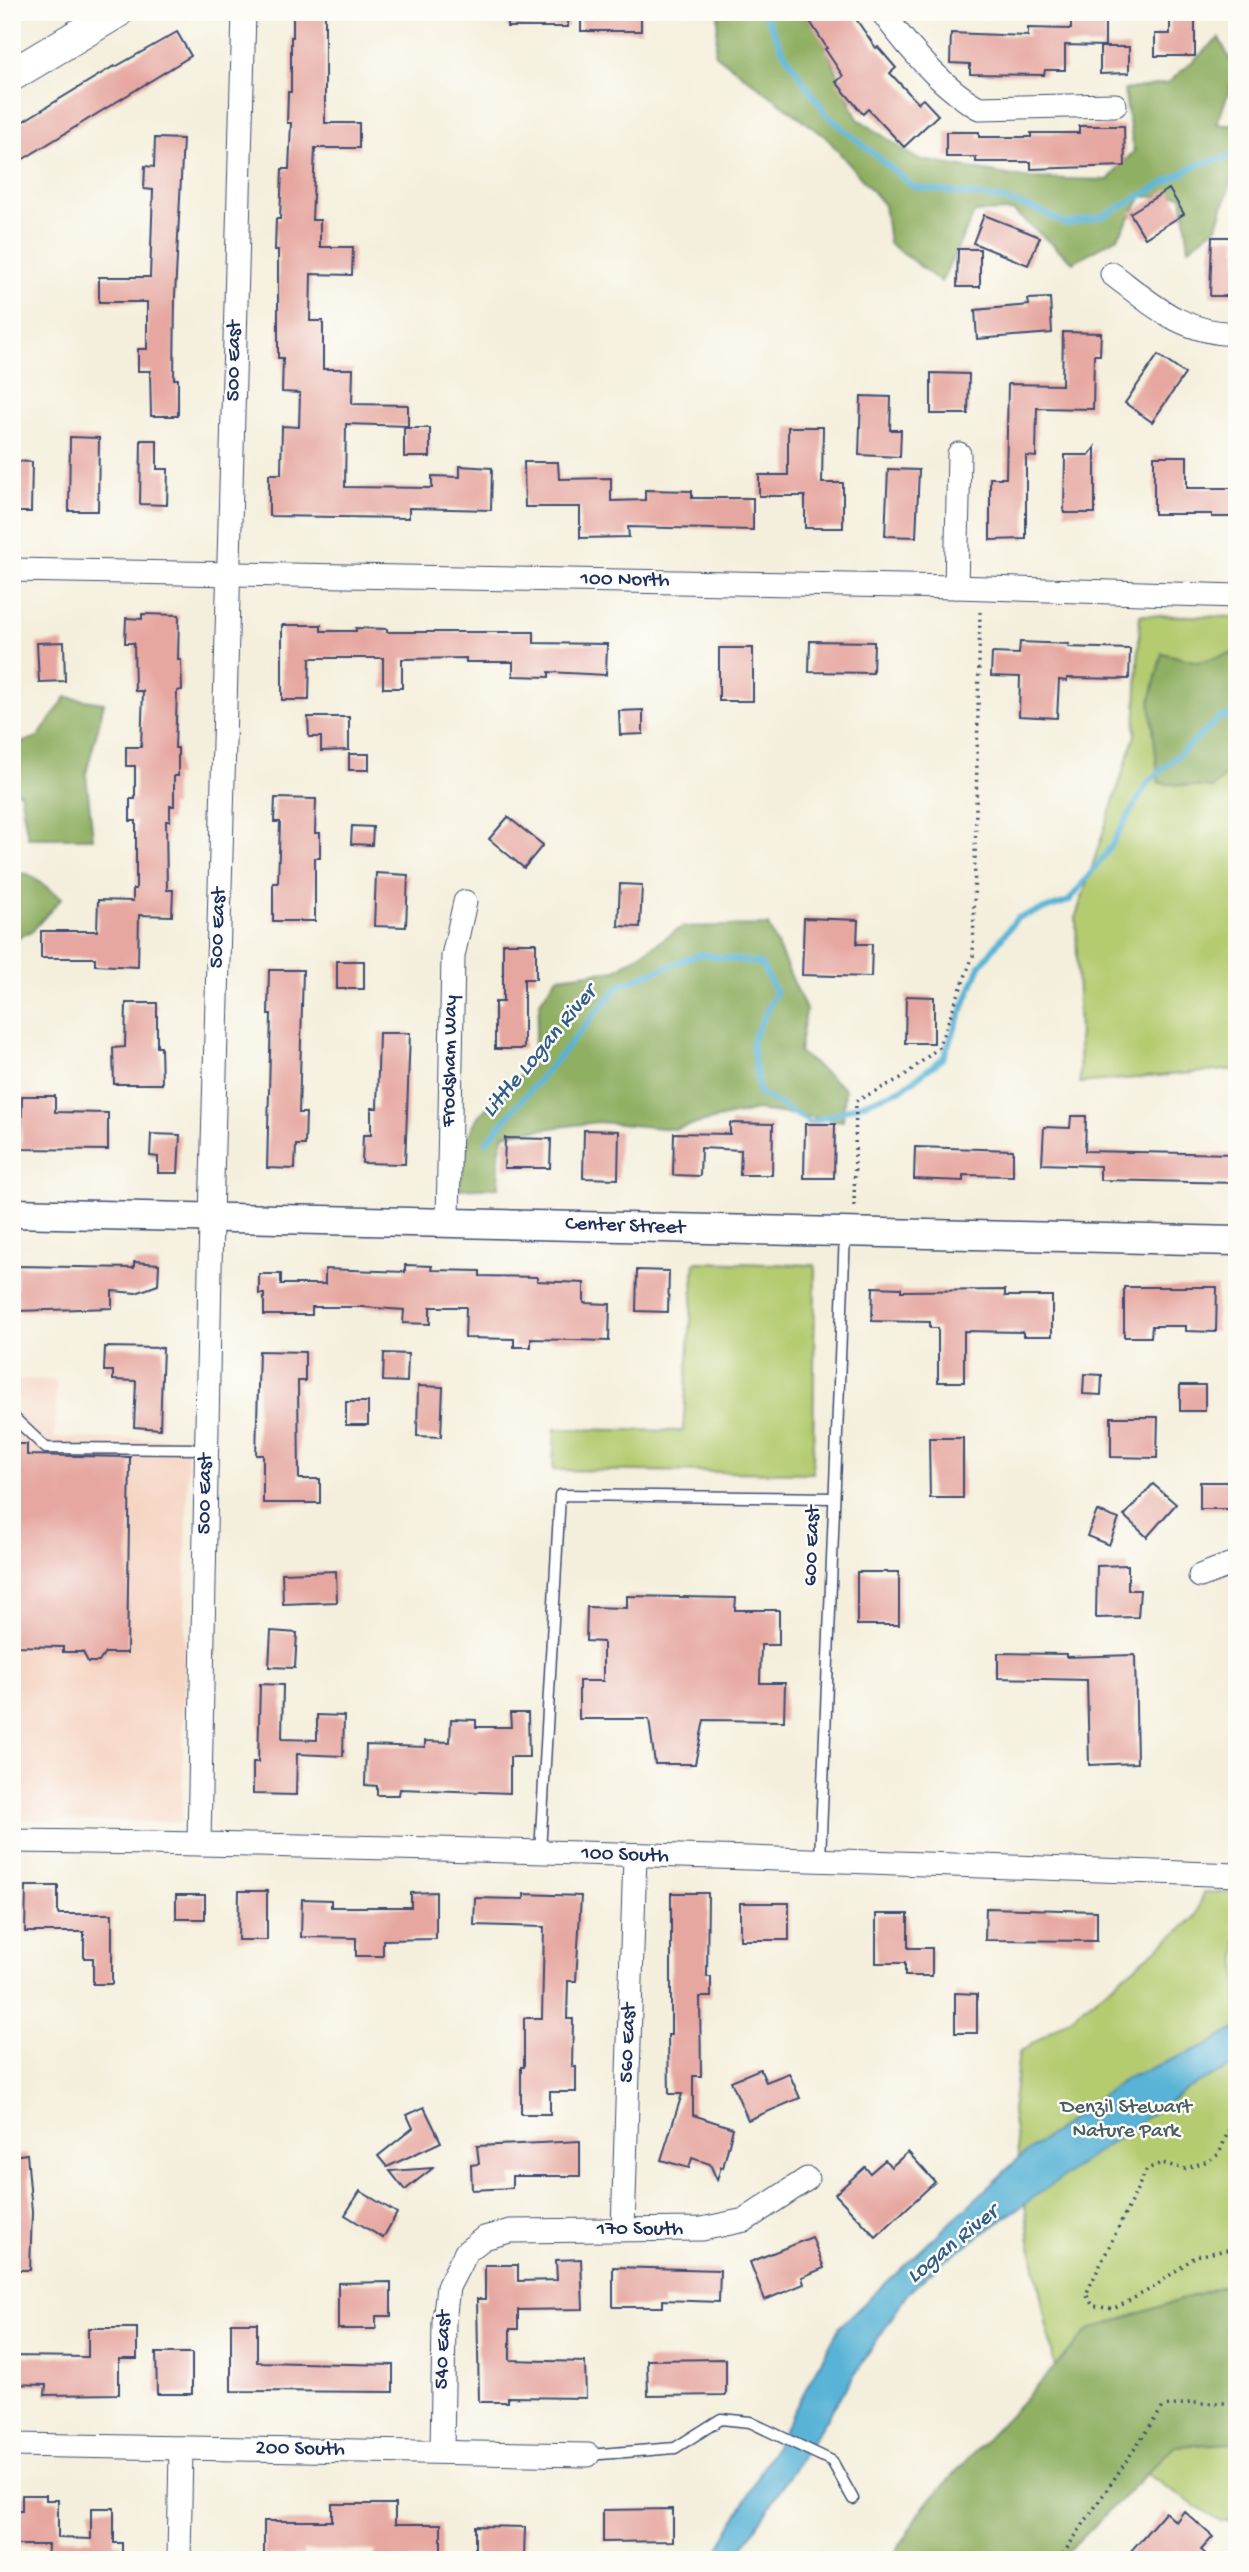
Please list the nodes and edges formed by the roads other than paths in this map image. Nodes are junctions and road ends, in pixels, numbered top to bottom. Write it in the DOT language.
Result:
graph roads {
  1 [pos="117,12"];
  2 [pos="244,12"];
  3 [pos="882,12"];
  4 [pos="12,75"];
  5 [pos="1115,105"];
  6 [pos="1112,274"];
  7 [pos="1237,334"];
  8 [pos="958,453"];
  9 [pos="12,570"];
  10 [pos="230,573"];
  11 [pos="956,587"];
  12 [pos="1237,596"];
  13 [pos="465,902"];
  14 [pos="12,1213"];
  15 [pos="211,1218"];
  16 [pos="448,1222"];
  17 [pos="845,1233"];
  18 [pos="1237,1241"];
  19 [pos="12,1416"];
  20 [pos="206,1448"];
  21 [pos="834,1498"];
  22 [pos="1237,1562"];
  23 [pos="1200,1576"];
  24 [pos="12,1841"];
  25 [pos="199,1843"];
  26 [pos="540,1853"];
  27 [pos="635,1856"];
  28 [pos="820,1860"];
  29 [pos="1237,1875"];
  30 [pos="807,2179"];
  31 [pos="623,2229"];
  32 [pos="466,2252"];
  33 [pos="12,2445"];
  34 [pos="181,2448"];
  35 [pos="442,2452"];
  36 [pos="589,2455"];
  37 [pos="853,2499"];
  38 [pos="179,2560"];
  1 -- 4 [label="main road"];
  2 -- 10 [label="street, 500 East"];
  3 -- 5 [label="street"];
  6 -- 7 [label="street"];
  8 -- 11 [label="street"];
  9 -- 10 [label="street, 100 North"];
  10 -- 11 [label="street, 100 North"];
  10 -- 15 [label="street, 500 East"];
  11 -- 12 [label="street, 100 North"];
  13 -- 16 [label="street, Frodsham Way"];
  14 -- 15 [label="street, Center Street"];
  15 -- 16 [label="street, Center Street"];
  15 -- 20 [label="street, 500 East"];
  16 -- 17 [label="street, Center Street"];
  17 -- 18 [label="street, Center Street"];
  17 -- 21 [label="lane, 600 East"];
  19 -- 20 [label="lane"];
  20 -- 25 [label="street, 500 East"];
  21 -- 26 [label="lane"];
  21 -- 28 [label="lane, 600 East"];
  22 -- 23 [label="street"];
  24 -- 25 [label="street, 100 South"];
  25 -- 26 [label="street, 100 South"];
  26 -- 27 [label="street, 100 South"];
  27 -- 28 [label="street, 100 South"];
  27 -- 31 [label="street, 560 East"];
  28 -- 29 [label="street, 100 South"];
  30 -- 31 [label="street, 170 South"];
  31 -- 32 [label="street, 170 South"];
  32 -- 35 [label="street, 540 East"];
  33 -- 34 [label="street, 200 South"];
  34 -- 35 [label="street, 200 South"];
  34 -- 38 [label="street"];
  35 -- 36 [label="street, 200 South"];
  36 -- 37 [label="lane"];
}
